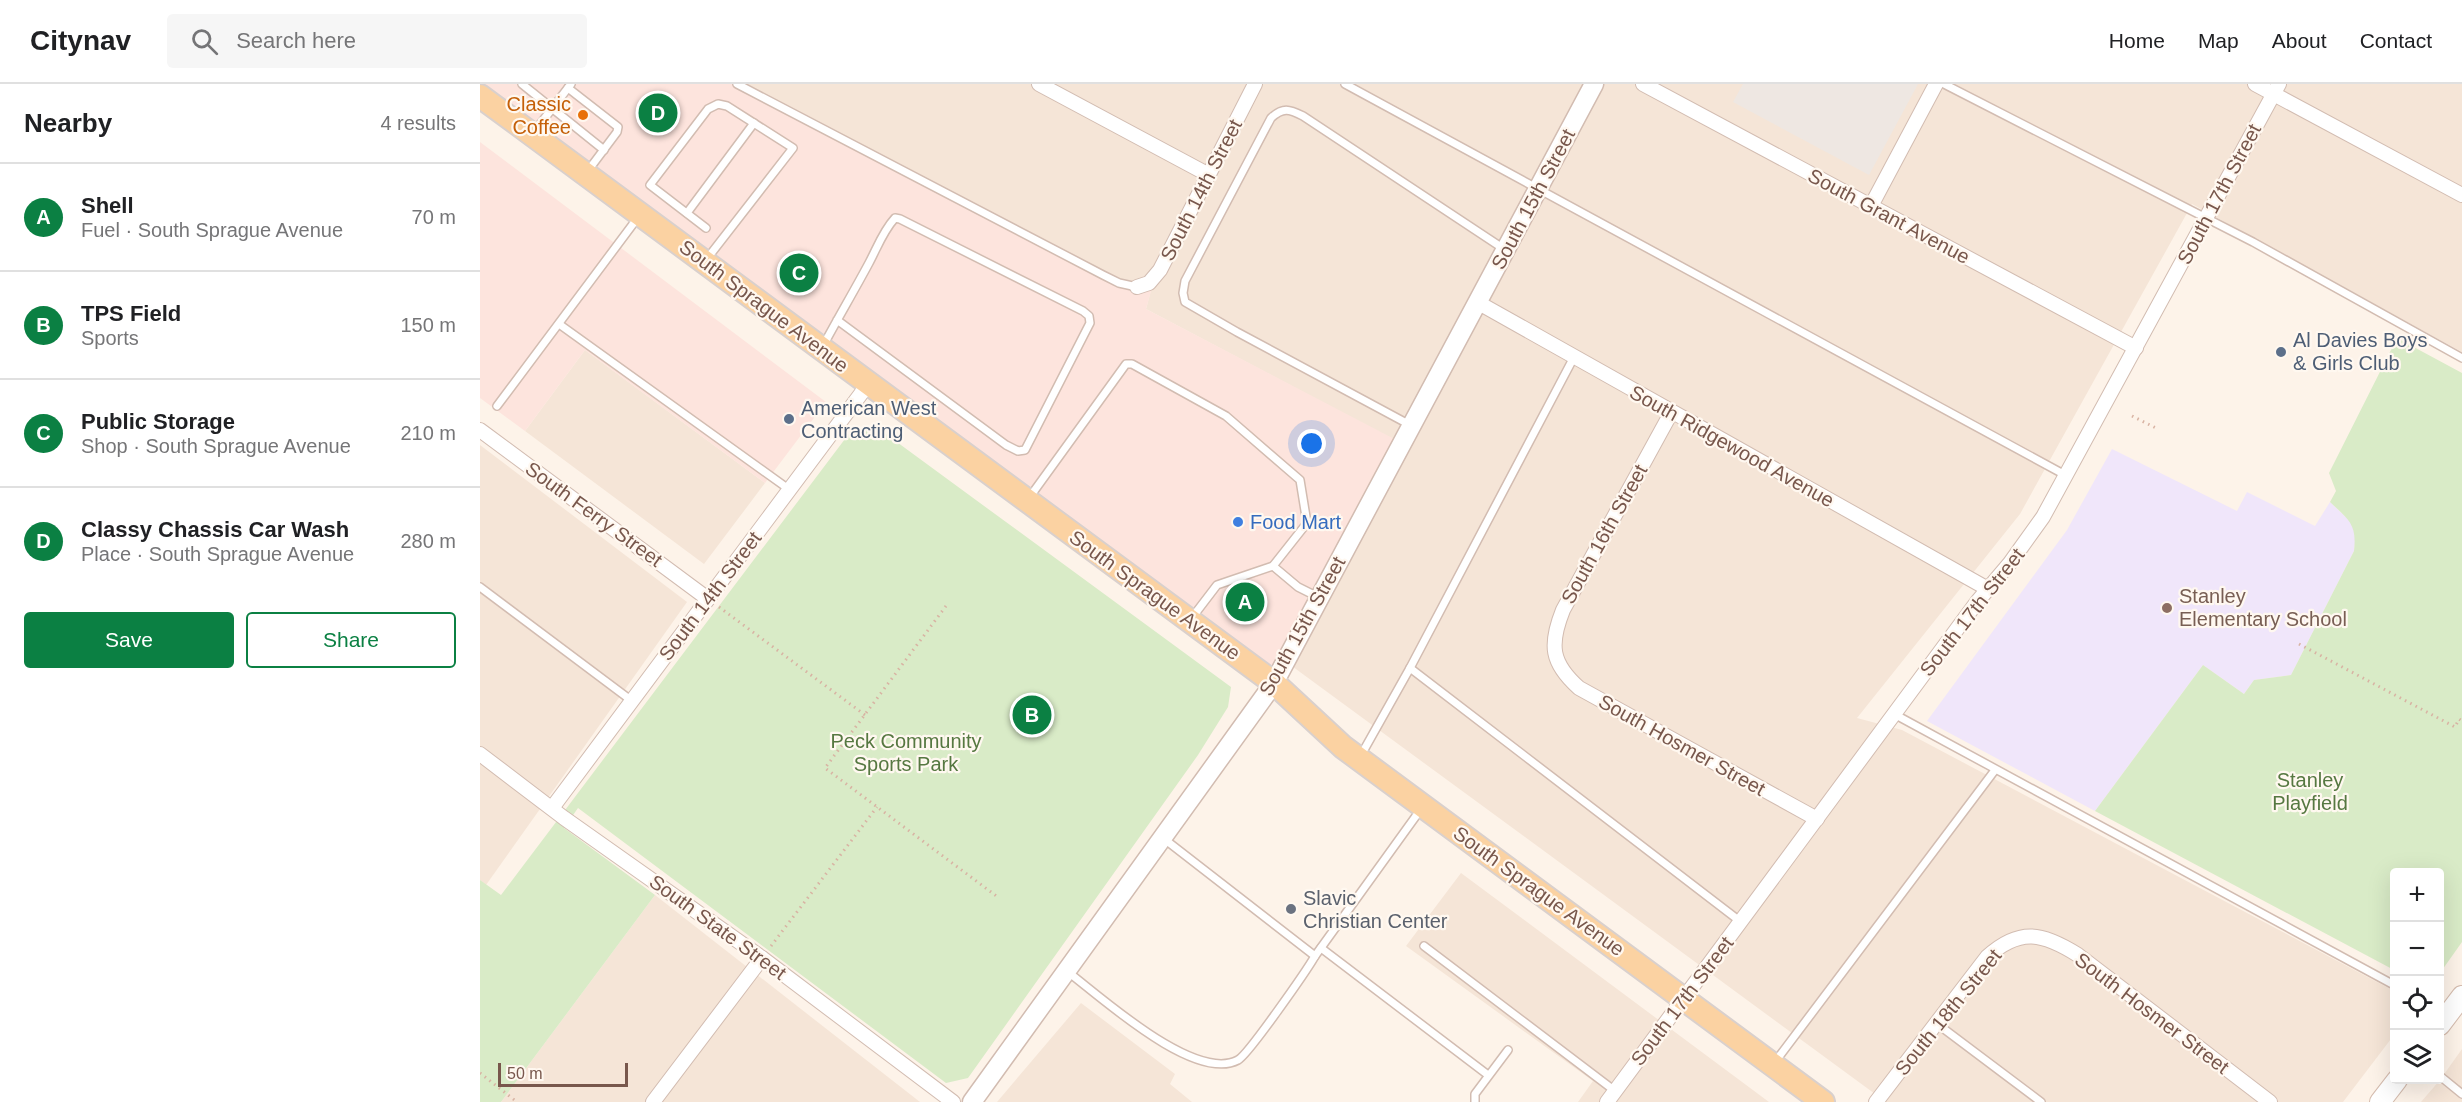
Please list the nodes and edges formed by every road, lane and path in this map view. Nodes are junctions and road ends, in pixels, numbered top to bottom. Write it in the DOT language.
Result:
graph roads {
  1 [pos="522,84"];
  2 [pos="737,84"];
  3 [pos="1039,84"];
  4 [pos="1256,84"];
  5 [pos="1345,84"];
  6 [pos="1594,84"];
  7 [pos="1643,84"];
  8 [pos="1936,84"];
  9 [pos="1944,84"];
  10 [pos="2254,84"];
  11 [pos="569,86"];
  12 [pos="2276,89"];
  13 [pos="480,96"];
  14 [pos="551,109"];
  15 [pos="754,123"];
  16 [pos="532,134"];
  17 [pos="604,150"];
  18 [pos="586,174"];
  19 [pos="1209,175"];
  20 [pos="1538,188"];
  21 [pos="2462,195"];
  22 [pos="1870,206"];
  23 [pos="687,213"];
  24 [pos="640,214"];
  25 [pos="2206,218"];
  26 [pos="706,228"];
  27 [pos="1505,250"];
  28 [pos="705,262"];
  29 [pos="1137,287"];
  30 [pos="1478,302"];
  31 [pos="837,320"];
  32 [pos="559,324"];
  33 [pos="2136,348"];
  34 [pos="822,349"];
  35 [pos="1574,357"];
  36 [pos="2462,358"];
  37 [pos="868,384"];
  38 [pos="497,406"];
  39 [pos="1671,412"];
  40 [pos="2132,416"];
  41 [pos="1412,426"];
  42 [pos="2156,428"];
  43 [pos="480,430"];
  44 [pos="2067,476"];
  45 [pos="789,490"];
  46 [pos="1028,501"];
  47 [pos="1273,566"];
  48 [pos="480,587"];
  49 [pos="1988,589"];
  50 [pos="1318,597"];
  51 [pos="708,598"];
  52 [pos="946,606"];
  53 [pos="1190,621"];
  54 [pos="2299,644"];
  55 [pos="1556,660"];
  56 [pos="1410,668"];
  57 [pos="1274,683"];
  58 [pos="632,701"];
  59 [pos="1894,714"];
  60 [pos="865,715"];
  61 [pos="2462,721"];
  62 [pos="480,754"];
  63 [pos="1359,759"];
  64 [pos="1995,770"];
  65 [pos="1424,806"];
  66 [pos="877,807"];
  67 [pos="552,808"];
  68 [pos="1817,819"];
  69 [pos="1163,838"];
  70 [pos="999,898"];
  71 [pos="1741,921"];
  72 [pos="2029,936"];
  73 [pos="1424,946"];
  74 [pos="1321,948"];
  75 [pos="1315,956"];
  76 [pos="762,958"];
  77 [pos="1068,972"];
  78 [pos="2390,983"];
  79 [pos="2462,996"];
  80 [pos="1684,998"];
  81 [pos="2444,1014"];
  82 [pos="1936,1023"];
  83 [pos="1508,1050"];
  84 [pos="1773,1065"];
  85 [pos="480,1073"];
  86 [pos="1488,1075"];
  87 [pos="2444,1081"];
  88 [pos="2394,1084"];
  89 [pos="2462,1094"];
  90 [pos="1611,1096"];
  91 [pos="517,1102"];
  92 [pos="653,1102"];
  93 [pos="953,1102"];
  94 [pos="972,1102"];
  95 [pos="1475,1102"];
  96 [pos="1823,1102"];
  97 [pos="1876,1102"];
  98 [pos="2041,1102"];
  99 [pos="2270,1102"];
  100 [pos="2380,1102"];
  1 -- 14 [label="lane"];
  2 -- 29 [label="lane"];
  3 -- 19 [label="street"];
  4 -- 19 [label="street, South 14th Street"];
  5 -- 20 [label="lane"];
  6 -- 20 [label="street, South 15th Street"];
  7 -- 22 [label="street, South Grant Avenue"];
  8 -- 22 [label="street"];
  9 -- 25 [label="lane"];
  10 -- 12 [label="street"];
  11 -- 14 [label="lane"];
  11 -- 17 [label="lane"];
  12 -- 21 [label="street"];
  12 -- 25 [label="street, South 17th Street"];
  13 -- 16 [label="main road, South Sprague Avenue"];
  14 -- 16 [label="lane"];
  14 -- 17 [label="lane"];
  15 -- 23 [label="lane"];
  15 -- 23 [label="lane"];
  15 -- 28 [label="lane"];
  16 -- 18 [label="main road, South Sprague Avenue"];
  17 -- 18 [label="lane"];
  18 -- 24 [label="main road, South Sprague Avenue"];
  19 -- 29 [label="street, South 14th Street"];
  20 -- 27 [label="street, South 15th Street"];
  20 -- 44 [label="lane"];
  22 -- 33 [label="street, South Grant Avenue"];
  23 -- 26 [label="lane"];
  24 -- 28 [label="main road, South Sprague Avenue"];
  24 -- 32 [label="lane"];
  25 -- 33 [label="street, South 17th Street"];
  25 -- 36 [label="lane"];
  27 -- 30 [label="street, South 15th Street"];
  27 -- 41 [label="lane"];
  28 -- 34 [label="main road, South Sprague Avenue"];
  30 -- 35 [label="street, South Ridgewood Avenue"];
  30 -- 41 [label="street, South 15th Street"];
  31 -- 31 [label="lane"];
  31 -- 34 [label="lane"];
  32 -- 38 [label="lane"];
  32 -- 45 [label="lane"];
  33 -- 44 [label="street, South 17th Street"];
  34 -- 37 [label="main road, South Sprague Avenue"];
  35 -- 39 [label="street, South Ridgewood Avenue"];
  35 -- 56 [label="lane"];
  37 -- 45 [label="street, South 14th Street"];
  37 -- 46 [label="main road, South Sprague Avenue"];
  39 -- 49 [label="street, South Ridgewood Avenue"];
  39 -- 55 [label="street, South 16th Street"];
  40 -- 42 [label="path"];
  41 -- 50 [label="street, South 15th Street"];
  43 -- 51 [label="street, South Ferry Street"];
  44 -- 49 [label="street, South 17th Street"];
  45 -- 51 [label="street, South 14th Street"];
  46 -- 47 [label="lane"];
  46 -- 53 [label="main road, South Sprague Avenue"];
  47 -- 50 [label="lane"];
  47 -- 53 [label="lane"];
  48 -- 58 [label="lane"];
  49 -- 59 [label="street, South 17th Street"];
  50 -- 57 [label="street, South 15th Street"];
  51 -- 58 [label="street, South 14th Street"];
  51 -- 60 [label="path"];
  52 -- 60 [label="path"];
  53 -- 57 [label="main road, South Sprague Avenue"];
  54 -- 61 [label="path"];
  55 -- 68 [label="street, South Hosmer Street"];
  56 -- 63 [label="lane"];
  56 -- 71 [label="lane"];
  57 -- 63 [label="main road, South Sprague Avenue"];
  57 -- 69 [label="street, South 15th Street"];
  58 -- 67 [label="street, South 14th Street"];
  59 -- 64 [label="lane"];
  59 -- 68 [label="street, South 17th Street"];
  60 -- 66 [label="path"];
  62 -- 67 [label="street, South State Street"];
  63 -- 65 [label="main road, South Sprague Avenue"];
  64 -- 78 [label="lane"];
  64 -- 84 [label="lane"];
  65 -- 74 [label="lane"];
  65 -- 80 [label="main road, South Sprague Avenue"];
  66 -- 70 [label="path"];
  66 -- 76 [label="path"];
  67 -- 76 [label="street, South State Street"];
  68 -- 71 [label="street, South 17th Street"];
  69 -- 75 [label="lane"];
  69 -- 77 [label="street, South 15th Street"];
  71 -- 80 [label="street, South 17th Street"];
  72 -- 82 [label="street, South 18th Street"];
  72 -- 99 [label="street, South Hosmer Street"];
  73 -- 90 [label="lane"];
  74 -- 75 [label="lane"];
  74 -- 86 [label="lane"];
  75 -- 77 [label="lane"];
  76 -- 92 [label="street"];
  76 -- 93 [label="street, South State Street"];
  77 -- 94 [label="street, South 15th Street"];
  79 -- 81 [label="main road"];
  80 -- 84 [label="main road, South Sprague Avenue"];
  80 -- 90 [label="street, South 17th Street"];
  82 -- 97 [label="street, South 18th Street"];
  82 -- 98 [label="lane"];
  83 -- 86 [label="lane"];
  84 -- 96 [label="main road, South Sprague Avenue"];
  85 -- 91 [label="path"];
  86 -- 95 [label="lane"];
  87 -- 89 [label="lane"];
  88 -- 100 [label="main road"];
}
